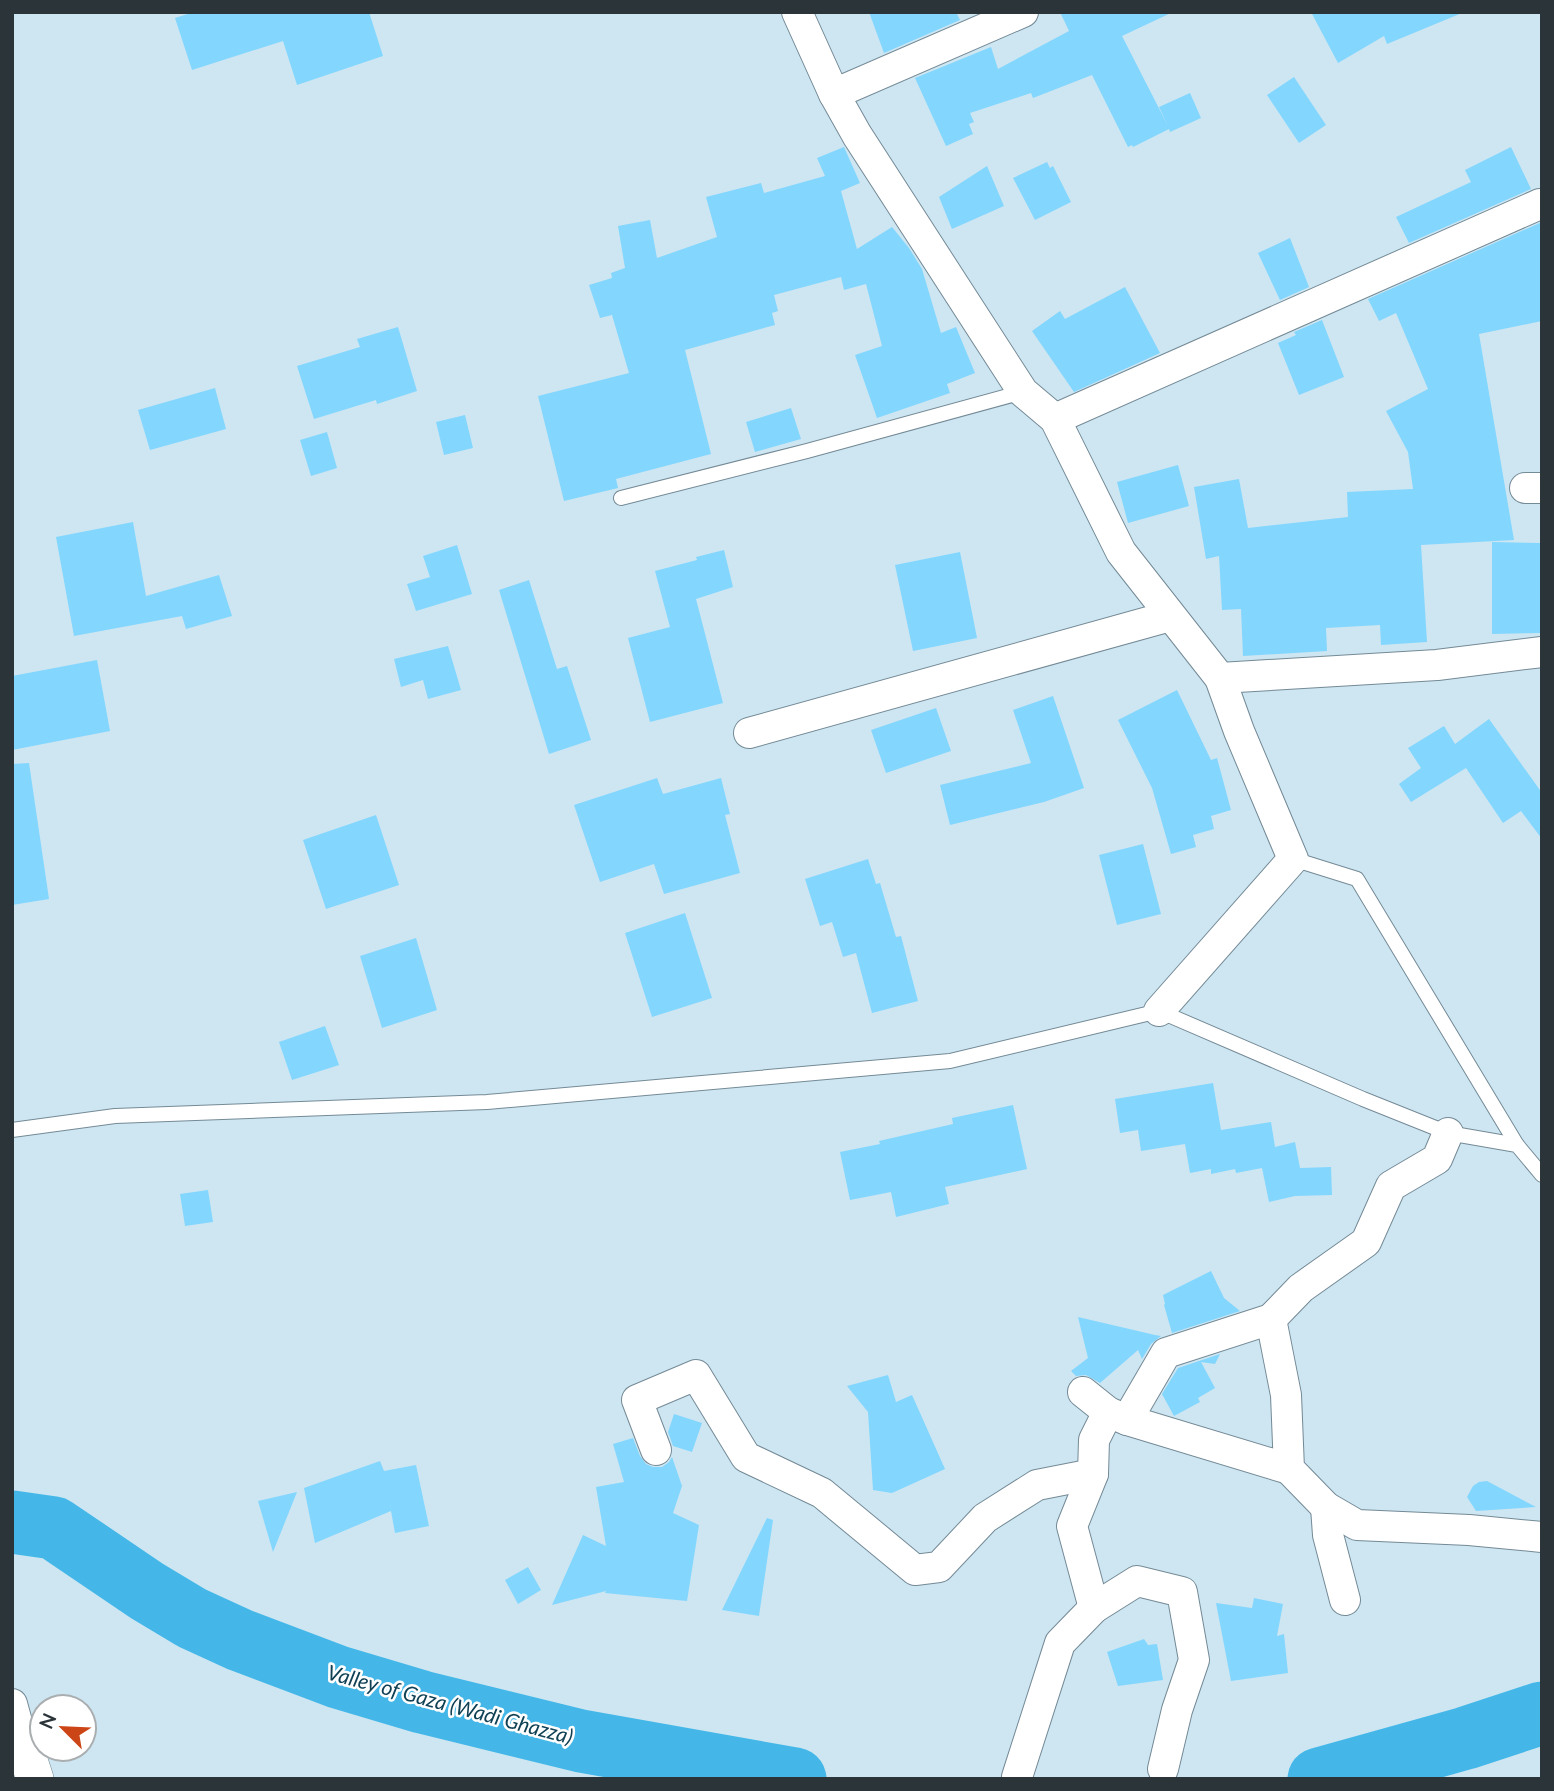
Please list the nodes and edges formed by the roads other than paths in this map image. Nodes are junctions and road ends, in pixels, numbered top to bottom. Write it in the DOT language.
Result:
graph roads {
  1 [pos="797,12"];
  2 [pos="1023,12"];
  3 [pos="834,94"];
  4 [pos="1540,204"];
  5 [pos="1023,392"];
  6 [pos="1055,419"];
  7 [pos="621,498"];
  8 [pos="1170,616"];
  9 [pos="1542,652"];
  10 [pos="1220,678"];
  11 [pos="749,733"];
  12 [pos="1293,859"];
  13 [pos="1159,1011"];
  14 [pos="12,1130"];
  15 [pos="1448,1133"];
  16 [pos="1517,1145"];
  17 [pos="1542,1175"];
  18 [pos="1271,1319"];
  19 [pos="1083,1392"];
  20 [pos="1118,1416"];
  21 [pos="656,1450"];
  22 [pos="1289,1469"];
  23 [pos="1093,1474"];
  24 [pos="1326,1507"];
  25 [pos="1542,1537"];
  26 [pos="1345,1601"];
  27 [pos="1094,1608"];
  28 [pos="16,1719"];
  29 [pos="1163,1769"];
  30 [pos="1017,1777"];
  31 [pos="35,1779"];
  1 -- 3 [label="street"];
  2 -- 3 [label="street"];
  3 -- 5 [label="street"];
  4 -- 6 [label="street"];
  5 -- 6 [label="street"];
  5 -- 7 [label="lane"];
  6 -- 8 [label="street"];
  8 -- 10 [label="street"];
  8 -- 11 [label="street"];
  9 -- 10 [label="street"];
  10 -- 12 [label="street"];
  12 -- 13 [label="street"];
  12 -- 16 [label="lane"];
  13 -- 14 [label="lane"];
  13 -- 15 [label="lane"];
  15 -- 16 [label="lane"];
  15 -- 18 [label="street"];
  16 -- 17 [label="lane"];
  18 -- 20 [label="street"];
  18 -- 22 [label="street"];
  19 -- 20 [label="street"];
  20 -- 22 [label="street"];
  20 -- 23 [label="street"];
  21 -- 23 [label="street"];
  22 -- 24 [label="street"];
  23 -- 27 [label="street"];
  24 -- 25 [label="street"];
  24 -- 26 [label="street"];
  27 -- 29 [label="street"];
  27 -- 30 [label="street"];
  28 -- 31 [label="street"];
}
